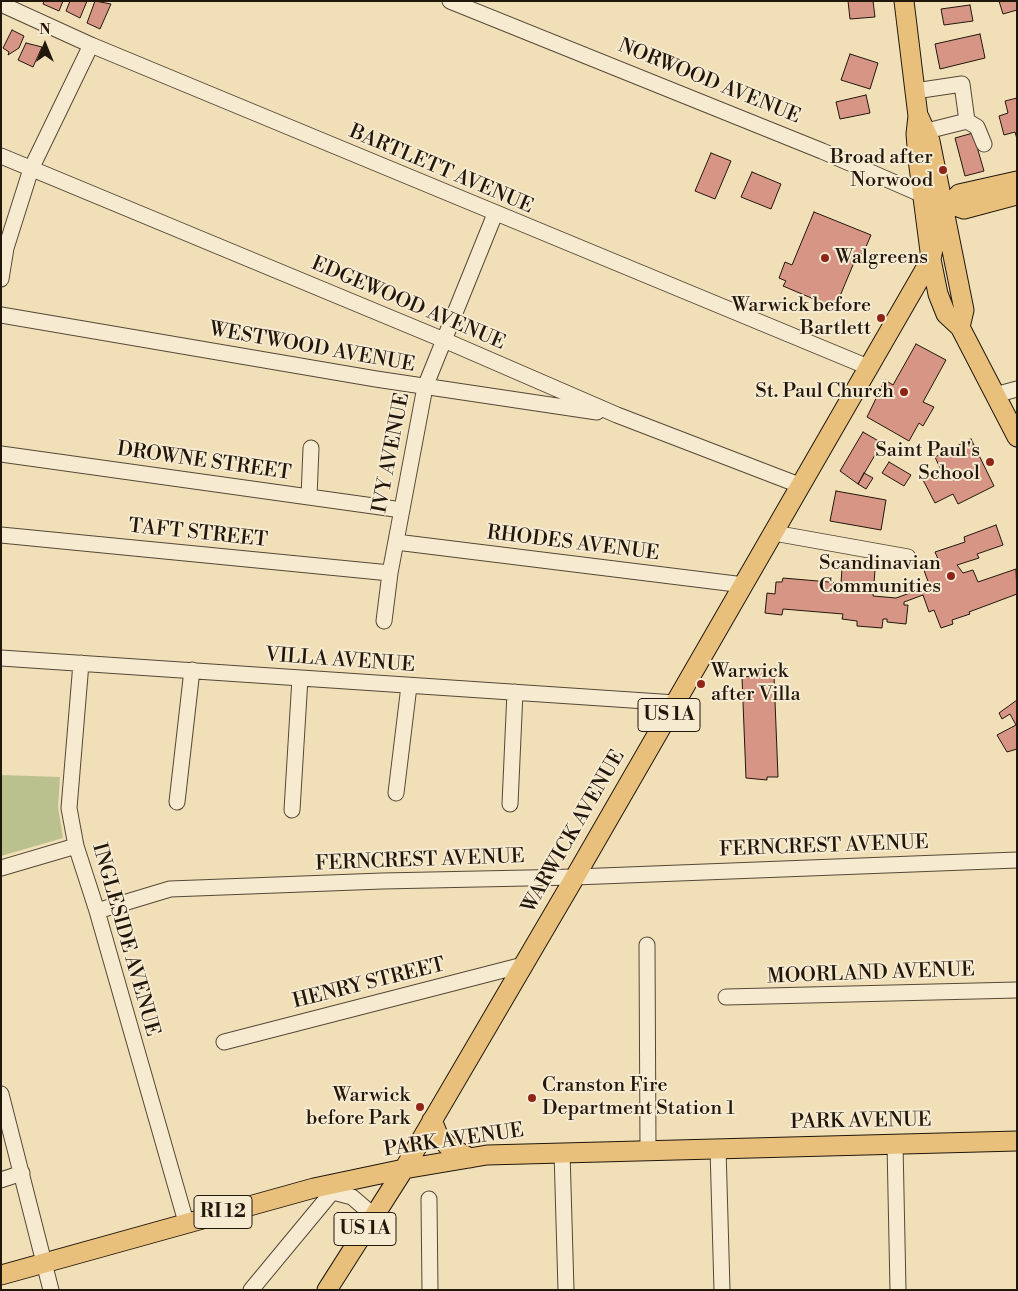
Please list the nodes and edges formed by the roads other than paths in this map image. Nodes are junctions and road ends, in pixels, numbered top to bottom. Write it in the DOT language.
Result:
graph roads {
  1 [pos="450,1"];
  2 [pos="904,1"];
  3 [pos="1,4"];
  4 [pos="91,45"];
  5 [pos="915,91"];
  6 [pos="968,121"];
  7 [pos="922,124"];
  8 [pos="984,144"];
  9 [pos="1,156"];
  10 [pos="31,169"];
  11 [pos="1017,181"];
  12 [pos="923,195"];
  13 [pos="1017,195"];
  14 [pos="946,204"];
  15 [pos="494,214"];
  16 [pos="931,259"];
  17 [pos="1,279"];
  18 [pos="1,315"];
  19 [pos="960,327"];
  20 [pos="444,340"];
  21 [pos="868,367"];
  22 [pos="425,387"];
  23 [pos="1017,389"];
  24 [pos="995,395"];
  25 [pos="617,415"];
  26 [pos="1017,438"];
  27 [pos="311,448"];
  28 [pos="1,454"];
  29 [pos="799,485"];
  30 [pos="309,496"];
  31 [pos="402,510"];
  32 [pos="774,533"];
  33 [pos="1,536"];
  34 [pos="396,542"];
  35 [pos="908,557"];
  36 [pos="390,573"];
  37 [pos="744,585"];
  38 [pos="384,621"];
  39 [pos="1,658"];
  40 [pos="81,663"];
  41 [pos="192,670"];
  42 [pos="300,678"];
  43 [pos="408,686"];
  44 [pos="515,692"];
  45 [pos="676,703"];
  46 [pos="396,793"];
  47 [pos="177,802"];
  48 [pos="510,804"];
  49 [pos="292,810"];
  50 [pos="76,846"];
  51 [pos="1017,860"];
  52 [pos="1,868"];
  53 [pos="575,877"];
  54 [pos="97,911"];
  55 [pos="647,945"];
  56 [pos="523,964"];
  57 [pos="1017,990"];
  58 [pos="726,997"];
  59 [pos="224,1042"];
  60 [pos="1,1094"];
  61 [pos="432,1120"];
  62 [pos="1017,1141"];
  63 [pos="894,1144"];
  64 [pos="718,1148"];
  65 [pos="648,1150"];
  66 [pos="562,1152"];
  67 [pos="470,1158"];
  68 [pos="404,1169"];
  69 [pos="22,1174"];
  70 [pos="1,1180"];
  71 [pos="314,1188"];
  72 [pos="333,1191"];
  73 [pos="429,1199"];
  74 [pos="373,1215"];
  75 [pos="186,1222"];
  76 [pos="44,1263"];
  77 [pos="1,1275"];
  78 [pos="51,1290"];
  79 [pos="251,1290"];
  80 [pos="327,1290"];
  81 [pos="430,1290"];
  82 [pos="566,1290"];
  83 [pos="722,1290"];
  84 [pos="898,1290"];
  1 -- 12 [label="street, NORWOOD AVENUE"];
  2 -- 5 [label="main road"];
  3 -- 4 [label="street, BARTLETT AVENUE"];
  4 -- 10 [label="street"];
  4 -- 15 [label="street, BARTLETT AVENUE"];
  5 -- 6 [label="street"];
  5 -- 7 [label="main road"];
  6 -- 7 [label="street"];
  6 -- 8 [label="street"];
  7 -- 12 [label="main road"];
  7 -- 14 [label="main road"];
  9 -- 10 [label="street, EDGEWOOD AVENUE"];
  10 -- 17 [label="street"];
  10 -- 20 [label="street, EDGEWOOD AVENUE"];
  11 -- 14 [label="main road"];
  12 -- 14 [label="main road, NORWOOD AVENUE"];
  12 -- 16 [label="main road"];
  13 -- 14 [label="main road, NORWOOD AVENUE"];
  14 -- 16 [label="main road, WARWICK AVENUE / US 1A"];
  14 -- 19 [label="main road"];
  15 -- 20 [label="street, IVY AVENUE"];
  15 -- 21 [label="street, BARTLETT AVENUE"];
  16 -- 19 [label="main road"];
  16 -- 21 [label="main road, WARWICK AVENUE / US 1A"];
  18 -- 22 [label="street, WESTWOOD AVENUE"];
  19 -- 24 [label="main road"];
  20 -- 22 [label="street, IVY AVENUE"];
  20 -- 25 [label="street, EDGEWOOD AVENUE"];
  21 -- 29 [label="main road, WARWICK AVENUE / US 1A"];
  22 -- 25 [label="street, WESTWOOD AVENUE"];
  22 -- 31 [label="street, IVY AVENUE"];
  23 -- 24 [label="street"];
  24 -- 26 [label="main road"];
  25 -- 29 [label="street, EDGEWOOD AVENUE"];
  27 -- 30 [label="street"];
  28 -- 30 [label="street, DROWNE STREET"];
  29 -- 32 [label="main road, WARWICK AVENUE / US 1A"];
  30 -- 31 [label="street, DROWNE STREET"];
  31 -- 34 [label="street, IVY AVENUE"];
  32 -- 35 [label="street"];
  32 -- 37 [label="main road, WARWICK AVENUE / US 1A"];
  33 -- 36 [label="street, TAFT STREET"];
  34 -- 36 [label="street, IVY AVENUE"];
  34 -- 37 [label="street, RHODES AVENUE"];
  36 -- 38 [label="street, IVY AVENUE"];
  37 -- 45 [label="main road, WARWICK AVENUE / US 1A"];
  39 -- 40 [label="street, VILLA AVENUE"];
  40 -- 41 [label="street, VILLA AVENUE"];
  40 -- 50 [label="street, INGLESIDE AVENUE"];
  41 -- 42 [label="street, VILLA AVENUE"];
  41 -- 47 [label="street"];
  42 -- 43 [label="street, VILLA AVENUE"];
  42 -- 49 [label="street"];
  43 -- 44 [label="street, VILLA AVENUE"];
  43 -- 46 [label="street"];
  44 -- 45 [label="street, VILLA AVENUE"];
  44 -- 48 [label="street"];
  45 -- 53 [label="main road, WARWICK AVENUE / US 1A"];
  50 -- 52 [label="street"];
  50 -- 54 [label="street, INGLESIDE AVENUE"];
  51 -- 53 [label="street, FERNCREST AVENUE"];
  53 -- 54 [label="street, FERNCREST AVENUE"];
  53 -- 56 [label="main road, WARWICK AVENUE / US 1A"];
  54 -- 75 [label="street, INGLESIDE AVENUE"];
  55 -- 65 [label="street"];
  56 -- 59 [label="street, HENRY STREET"];
  56 -- 61 [label="main road, WARWICK AVENUE / US 1A"];
  57 -- 58 [label="street, MOORLAND AVENUE"];
  60 -- 69 [label="street"];
  61 -- 67 [label="main road"];
  61 -- 68 [label="main road, WARWICK AVENUE / US 1A"];
  62 -- 63 [label="main road, PARK AVENUE / RI 12"];
  63 -- 64 [label="main road, PARK AVENUE / RI 12"];
  63 -- 84 [label="street"];
  64 -- 65 [label="main road, PARK AVENUE / RI 12"];
  64 -- 83 [label="street"];
  65 -- 66 [label="main road, PARK AVENUE / RI 12"];
  66 -- 67 [label="main road, PARK AVENUE / RI 12"];
  66 -- 82 [label="street"];
  67 -- 68 [label="main road, PARK AVENUE / RI 12"];
  68 -- 71 [label="main road, PARK AVENUE / RI 12"];
  68 -- 74 [label="main road, WARWICK AVENUE / US 1A"];
  69 -- 70 [label="street"];
  69 -- 76 [label="street"];
  71 -- 72 [label="street"];
  71 -- 75 [label="main road, PARK AVENUE / RI 12"];
  72 -- 74 [label="street"];
  72 -- 79 [label="street"];
  73 -- 81 [label="street"];
  74 -- 80 [label="main road, WARWICK AVENUE / US 1A"];
  75 -- 76 [label="main road, PARK AVENUE / RI 12"];
  76 -- 77 [label="main road, PARK AVENUE / RI 12"];
  76 -- 78 [label="street"];
}
